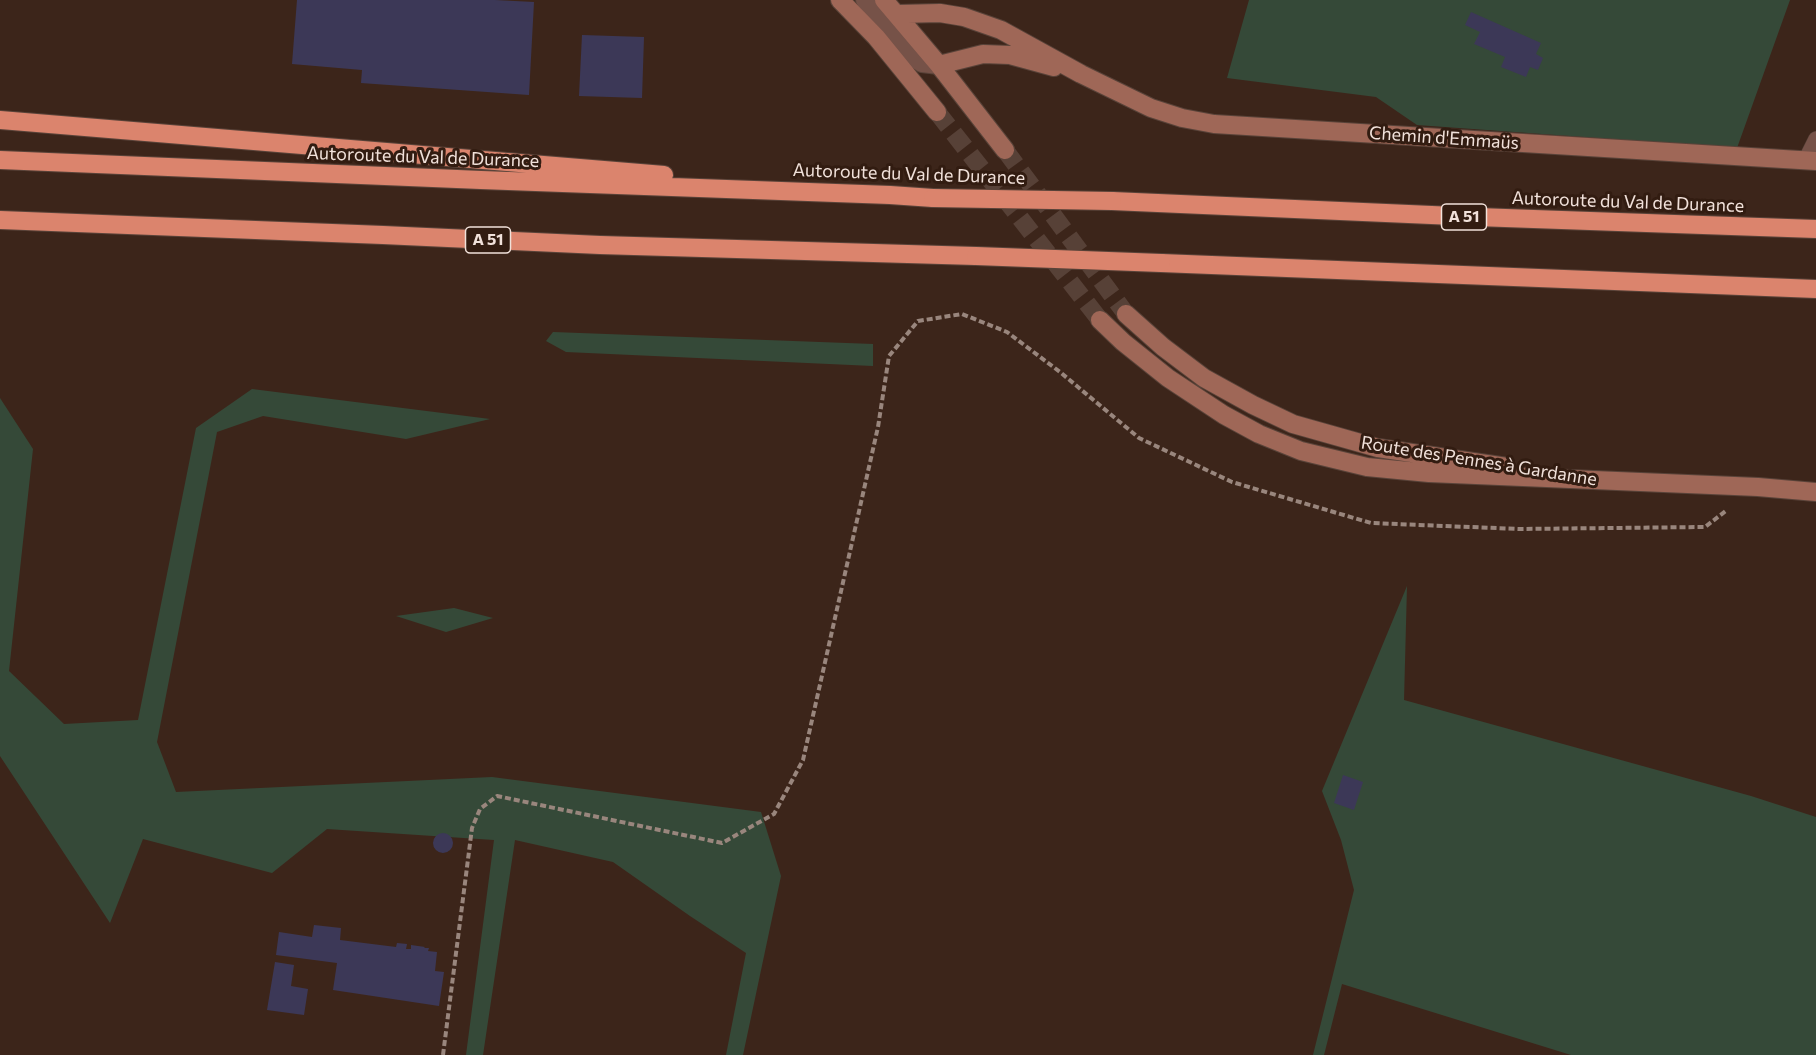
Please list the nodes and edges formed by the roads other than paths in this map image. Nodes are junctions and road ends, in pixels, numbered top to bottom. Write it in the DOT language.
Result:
graph roads {
  1 [pos="840,0"];
  2 [pos="865,0"];
  3 [pos="884,0"];
  4 [pos="897,14"];
  5 [pos="939,65"];
  6 [pos="1082,74"];
  7 [pos="937,112"];
  8 [pos="0,120"];
  9 [pos="1816,139"];
  10 [pos="1005,150"];
  11 [pos="0,160"];
  12 [pos="1811,161"];
  13 [pos="890,195"];
  14 [pos="0,220"];
  15 [pos="1816,229"];
  16 [pos="1816,289"];
  17 [pos="1126,314"];
  18 [pos="1100,320"];
  19 [pos="1616,482"];
  20 [pos="1816,492"];
  1 -- 7 [label="main road"];
  2 -- 5 [label="street"];
  3 -- 4 [label="main road"];
  4 -- 5 [label="main road"];
  4 -- 6 [label="main road"];
  5 -- 6 [label="main road"];
  5 -- 10 [label="main road"];
  6 -- 12 [label="main road, Chemin d'Emmaüs"];
  8 -- 13 [label="highway"];
  9 -- 12 [label="lane"];
  11 -- 13 [label="highway, Autoroute du Val de Durance / A 51"];
  13 -- 15 [label="highway, Autoroute du Val de Durance / A 51, bridge"];
  14 -- 16 [label="highway, A 51, bridge"];
  17 -- 19 [label="main road, Route des Pennes à Gardanne"];
  18 -- 19 [label="main road, Route des Pennes à Gardanne"];
  19 -- 20 [label="main road, Route des Pennes à Gardanne"];
}
